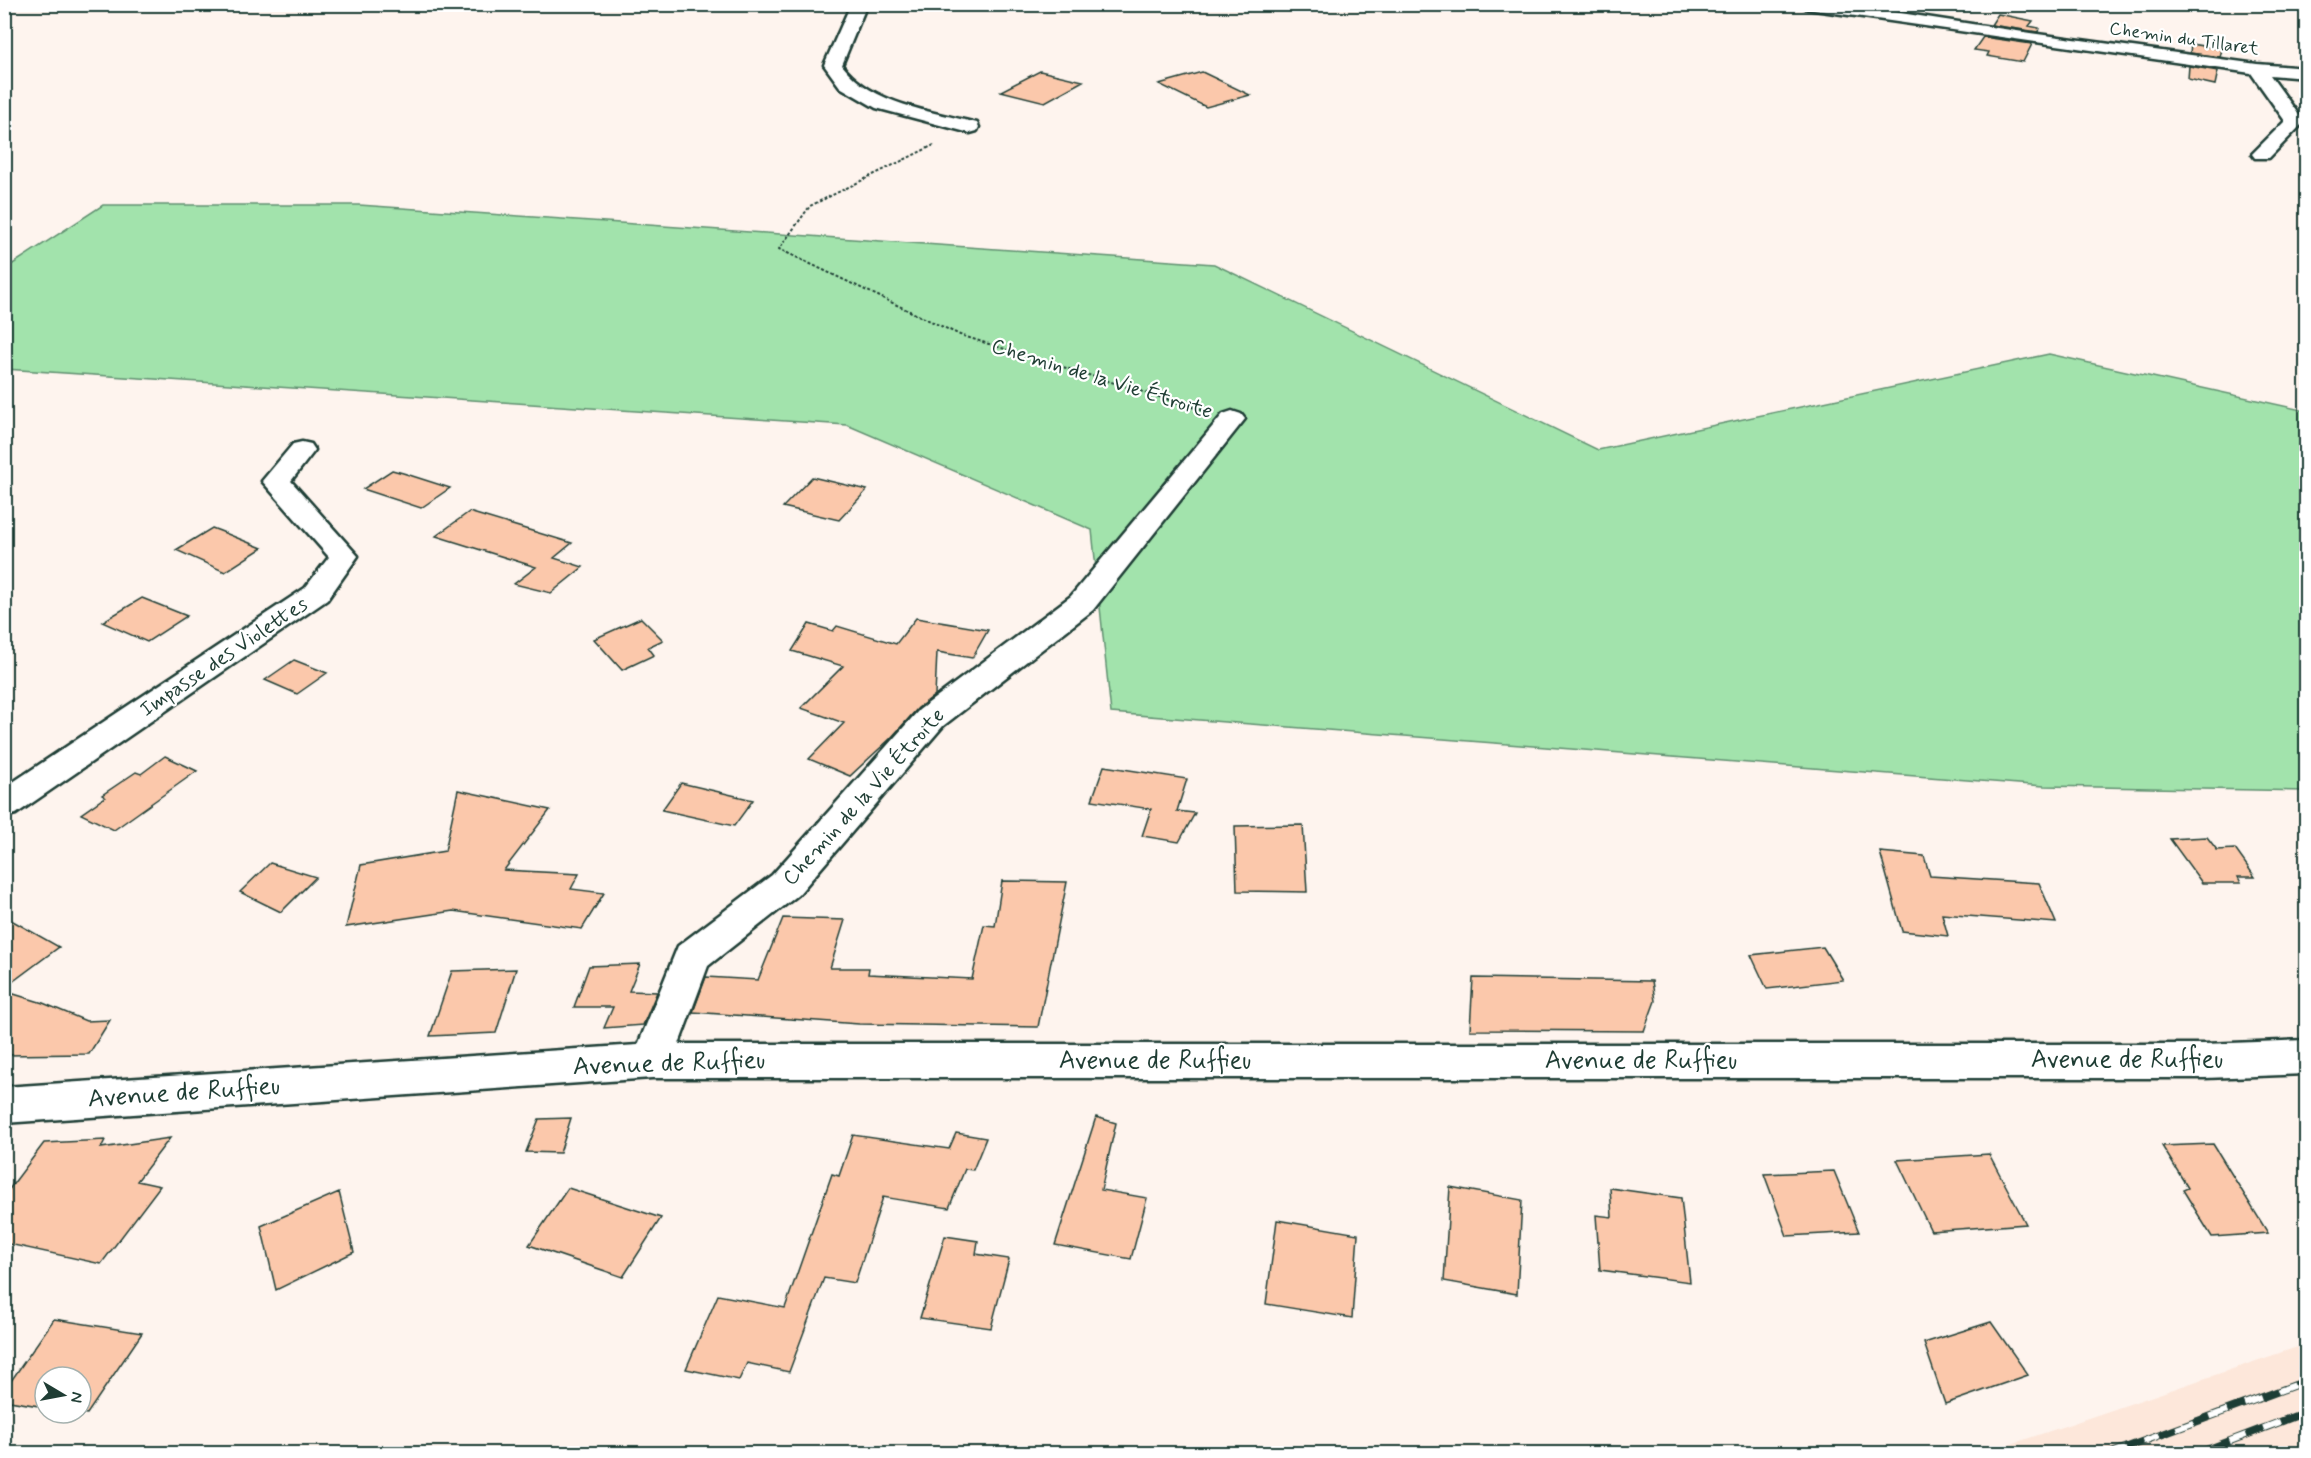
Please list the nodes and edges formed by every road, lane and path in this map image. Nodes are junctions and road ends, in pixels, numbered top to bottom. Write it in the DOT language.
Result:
graph roads {
  1 [pos="859,4"];
  2 [pos="1807,4"];
  3 [pos="2257,69"];
  4 [pos="2307,73"];
  5 [pos="970,127"];
  6 [pos="2262,154"];
  7 [pos="1232,419"];
  8 [pos="302,450"];
  9 [pos="4,805"];
  10 [pos="2307,1057"];
  11 [pos="652,1061"];
  12 [pos="4,1105"];
  1 -- 5 [label="street"];
  2 -- 3 [label="street, Chemin du Tillaret"];
  3 -- 4 [label="street, Chemin du Tillaret"];
  3 -- 6 [label="street"];
  5 -- 7 [label="path, Chemin de la Vie Étroite"];
  7 -- 11 [label="street, Chemin de la Vie Étroite"];
  8 -- 9 [label="street, Impasse des Violettes"];
  10 -- 11 [label="street, Avenue de Ruffieu"];
  11 -- 12 [label="street, Avenue de Ruffieu"];
}
